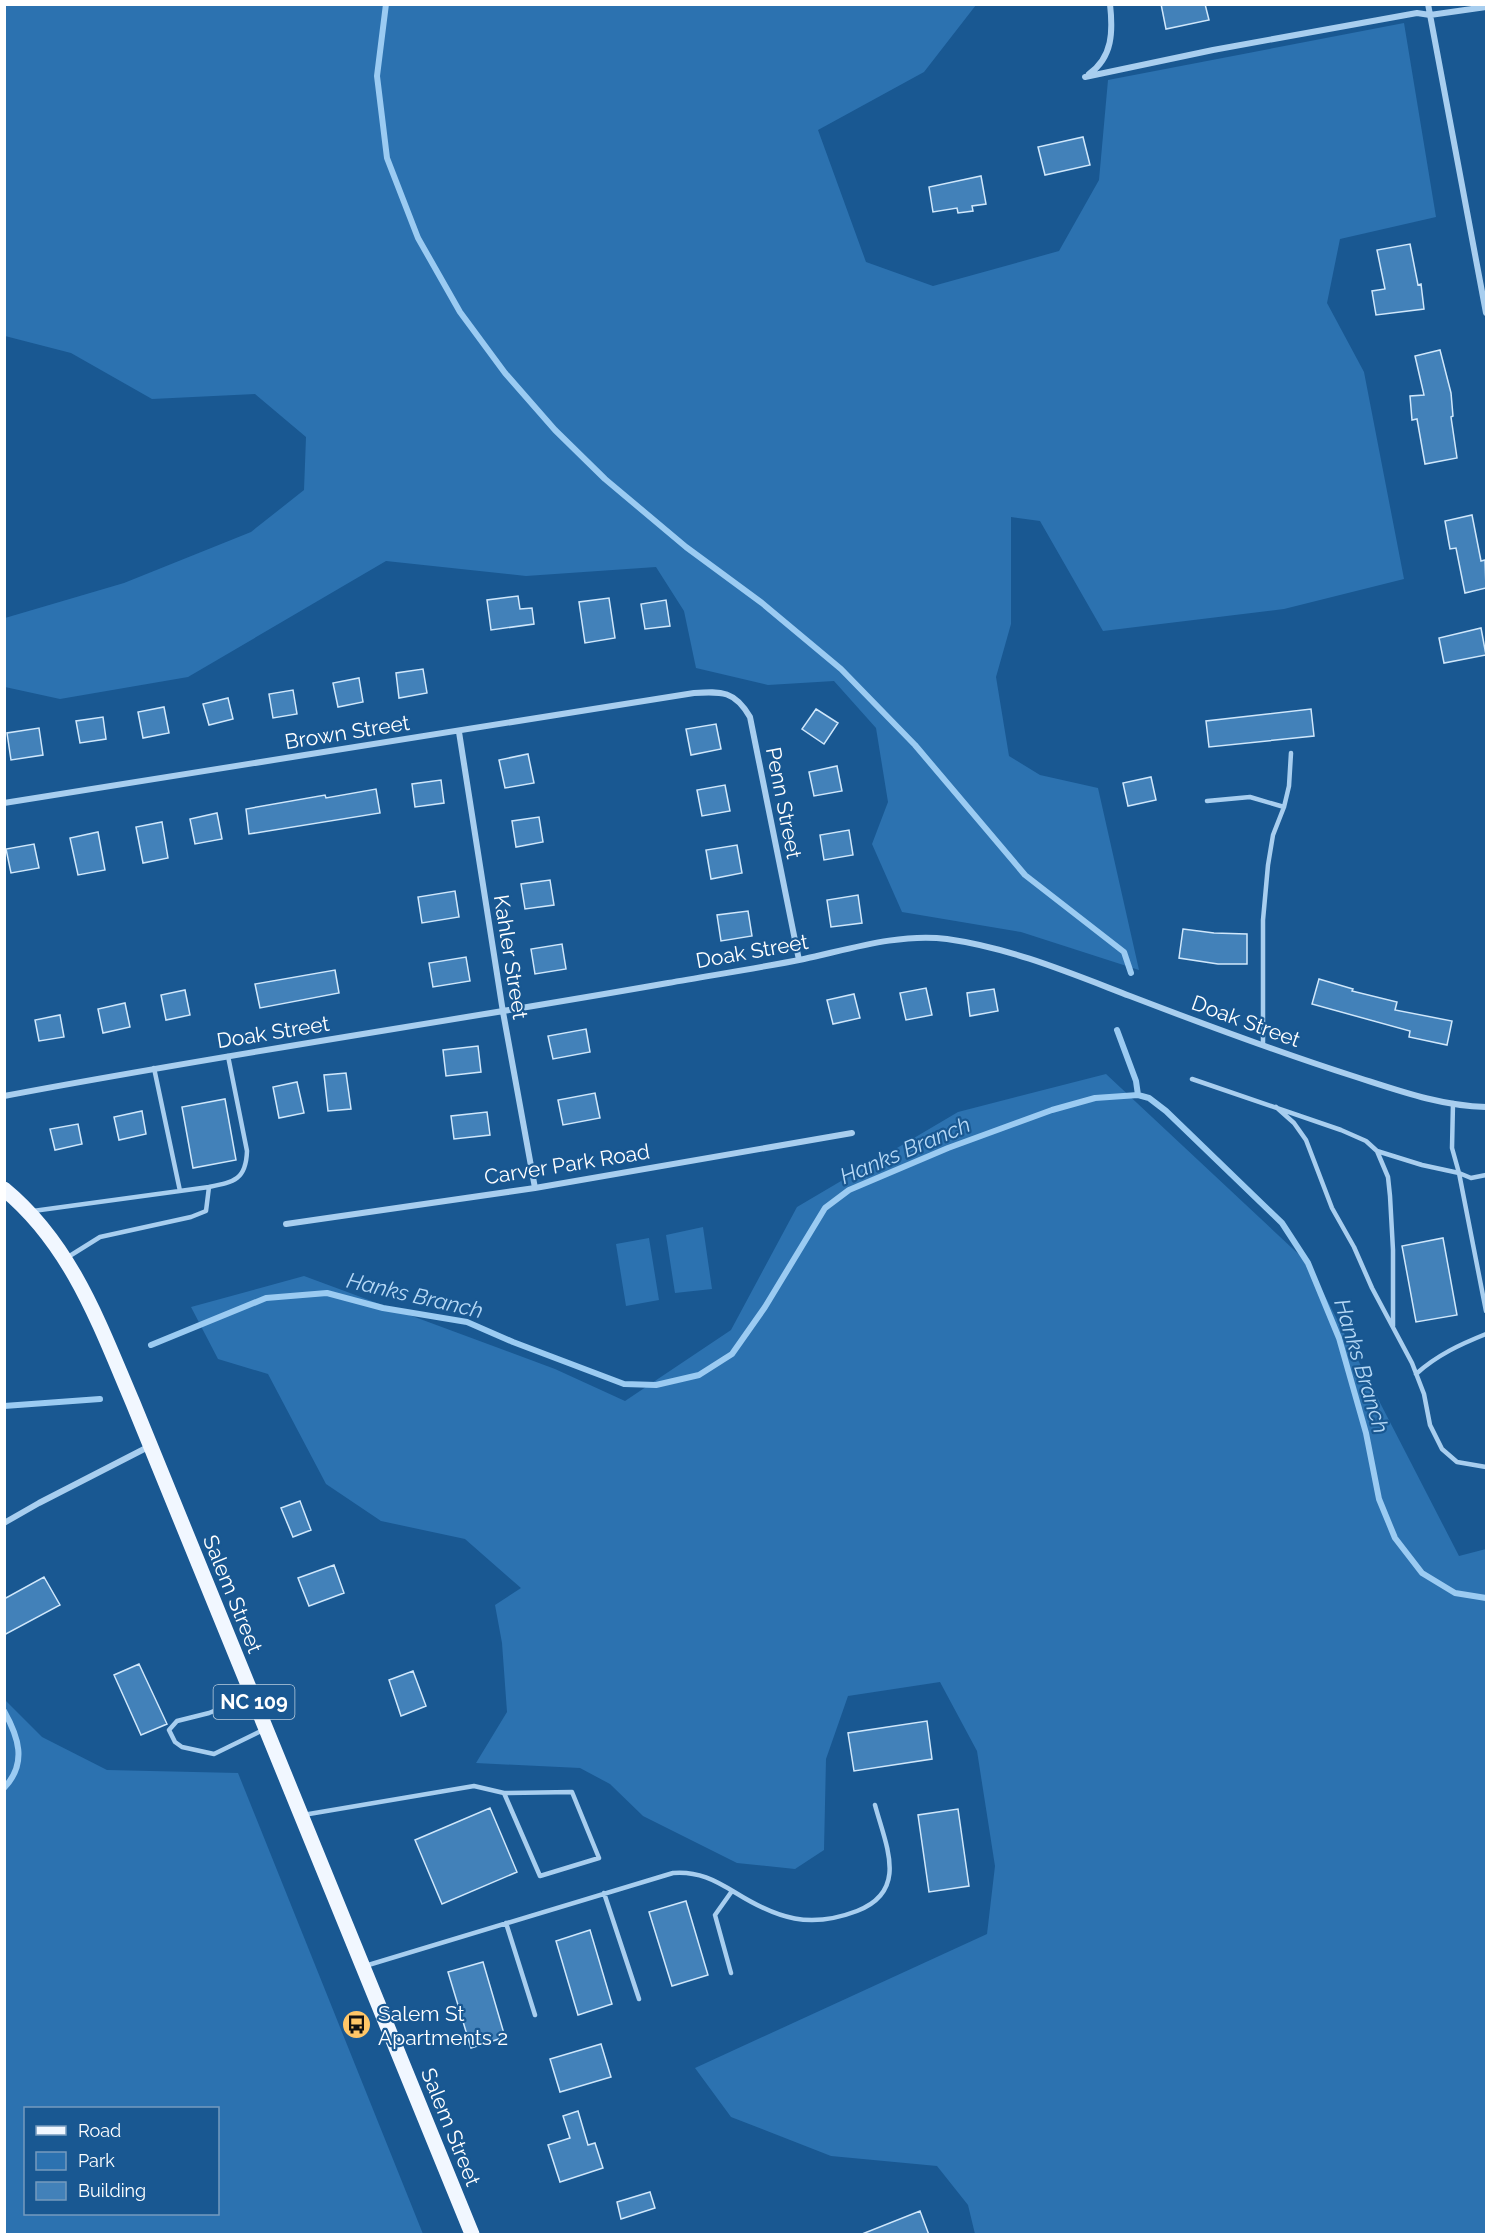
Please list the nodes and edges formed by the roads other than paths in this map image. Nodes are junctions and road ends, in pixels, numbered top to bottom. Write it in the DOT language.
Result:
graph roads {
  1 [pos="1110,4"];
  2 [pos="1428,4"];
  3 [pos="1486,7"];
  4 [pos="1430,15"];
  5 [pos="1486,313"];
  6 [pos="694,693"];
  7 [pos="459,732"];
  8 [pos="1290,753"];
  9 [pos="1207,801"];
  10 [pos="4,803"];
  11 [pos="1284,807"];
  12 [pos="799,960"];
  13 [pos="503,1012"];
  14 [pos="1263,1044"];
  15 [pos="228,1056"];
  16 [pos="154,1068"];
  17 [pos="1192,1079"];
  18 [pos="4,1096"];
  19 [pos="1453,1103"];
  20 [pos="1276,1107"];
  21 [pos="1486,1107"];
  22 [pos="852,1133"];
  23 [pos="1377,1151"];
  24 [pos="1458,1173"];
  25 [pos="1486,1175"];
  26 [pos="209,1187"];
  27 [pos="535,1188"];
  28 [pos="4,1189"];
  29 [pos="177,1192"];
  30 [pos="28,1212"];
  31 [pos="286,1224"];
  32 [pos="65,1258"];
  33 [pos="1485,1294"];
  34 [pos="1486,1311"];
  35 [pos="1393,1329"];
  36 [pos="1486,1334"];
  37 [pos="1416,1374"];
  38 [pos="150,1446"];
  39 [pos="1486,1467"];
  40 [pos="4,1523"];
  41 [pos="252,1695"];
  42 [pos="265,1728"];
  43 [pos="504,1793"];
  44 [pos="875,1805"];
  45 [pos="301,1815"];
  46 [pos="732,1891"];
  47 [pos="604,1893"];
  48 [pos="506,1923"];
  49 [pos="363,1967"];
  50 [pos="731,1973"];
  51 [pos="639,1999"];
  52 [pos="535,2015"];
  53 [pos="472,2235"];
  1 -- 4 [label="street"];
  2 -- 4 [label="street"];
  3 -- 4 [label="street"];
  4 -- 5 [label="street"];
  6 -- 7 [label="street, Brown Street"];
  6 -- 12 [label="street, Penn Street"];
  7 -- 10 [label="street, Brown Street"];
  7 -- 13 [label="street, Kahler Street"];
  8 -- 11 [label="lane"];
  9 -- 11 [label="lane"];
  11 -- 14 [label="lane"];
  12 -- 13 [label="street, Doak Street"];
  12 -- 14 [label="street, Doak Street"];
  13 -- 15 [label="street, Doak Street"];
  13 -- 27 [label="street, Kahler Street"];
  14 -- 19 [label="street, Doak Street"];
  15 -- 16 [label="street, Doak Street"];
  15 -- 26 [label="lane"];
  16 -- 18 [label="street, Doak Street"];
  16 -- 29 [label="lane"];
  17 -- 20 [label="lane"];
  19 -- 21 [label="street, Doak Street"];
  19 -- 24 [label="lane"];
  20 -- 23 [label="lane"];
  20 -- 35 [label="lane"];
  22 -- 27 [label="street, Carver Park Road"];
  23 -- 24 [label="lane"];
  23 -- 35 [label="lane"];
  24 -- 25 [label="lane"];
  24 -- 33 [label="lane"];
  26 -- 29 [label="lane"];
  26 -- 32 [label="lane"];
  27 -- 31 [label="street, Carver Park Road"];
  28 -- 30 [label="main road, Salem Street / NC 109"];
  29 -- 30 [label="lane"];
  30 -- 32 [label="main road, Salem Street / NC 109"];
  32 -- 38 [label="main road, Salem Street / NC 109"];
  33 -- 34 [label="lane"];
  35 -- 37 [label="lane"];
  36 -- 37 [label="lane"];
  37 -- 39 [label="lane"];
  38 -- 40 [label="street"];
  38 -- 41 [label="main road, Salem Street / NC 109"];
  41 -- 42 [label="main road, Salem Street / NC 109"];
  41 -- 42 [label="lane"];
  42 -- 45 [label="main road, Salem Street / NC 109"];
  43 -- 43 [label="lane"];
  43 -- 45 [label="lane"];
  44 -- 46 [label="lane"];
  45 -- 49 [label="main road, Salem Street / NC 109"];
  46 -- 47 [label="lane"];
  46 -- 50 [label="lane"];
  47 -- 48 [label="lane"];
  47 -- 51 [label="lane"];
  48 -- 49 [label="lane"];
  48 -- 52 [label="lane"];
  49 -- 53 [label="main road, Salem Street / NC 109"];
}
